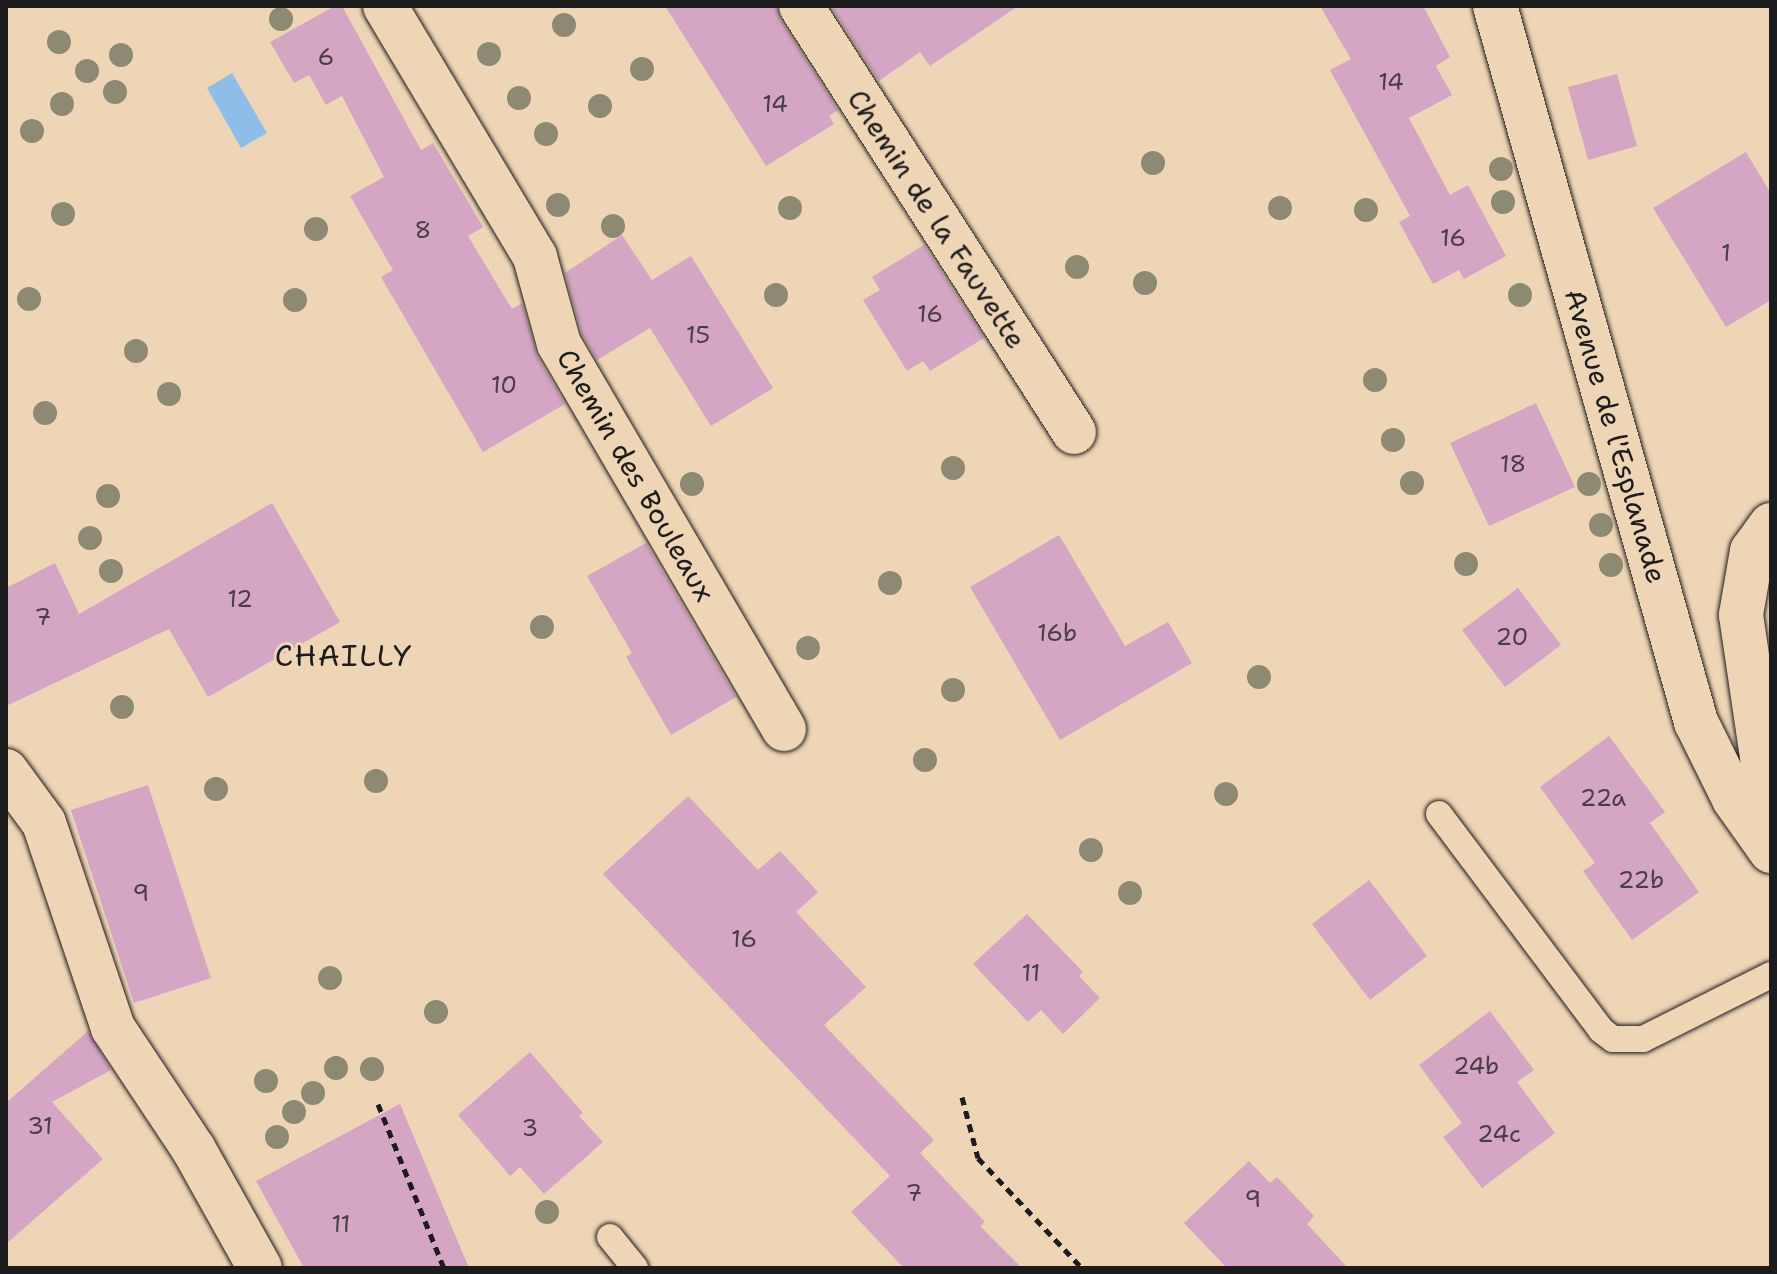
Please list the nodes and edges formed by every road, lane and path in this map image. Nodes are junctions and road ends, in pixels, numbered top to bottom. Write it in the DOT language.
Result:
graph roads {
  1 [pos="385,6"];
  2 [pos="801,6"];
  3 [pos="1495,6"];
  4 [pos="1074,432"];
  5 [pos="1771,525"];
  6 [pos="784,729"];
  7 [pos="6,771"];
  8 [pos="1439,814"];
  9 [pos="1771,819"];
  10 [pos="1771,851"];
  11 [pos="1771,975"];
  12 [pos="962,1097"];
  13 [pos="378,1104"];
  14 [pos="610,1237"];
  15 [pos="260,1268"];
  16 [pos="444,1268"];
  17 [pos="635,1268"];
  18 [pos="1082,1268"];
  1 -- 6 [label="street, Chemin des Bouleaux"];
  2 -- 4 [label="street, Chemin de la Fauvette"];
  3 -- 10 [label="street, Avenue de l'Esplanade"];
  5 -- 9 [label="street"];
  7 -- 15 [label="street"];
  8 -- 11 [label="lane"];
  12 -- 18 [label="path"];
  13 -- 16 [label="path"];
  14 -- 17 [label="lane"];
}
